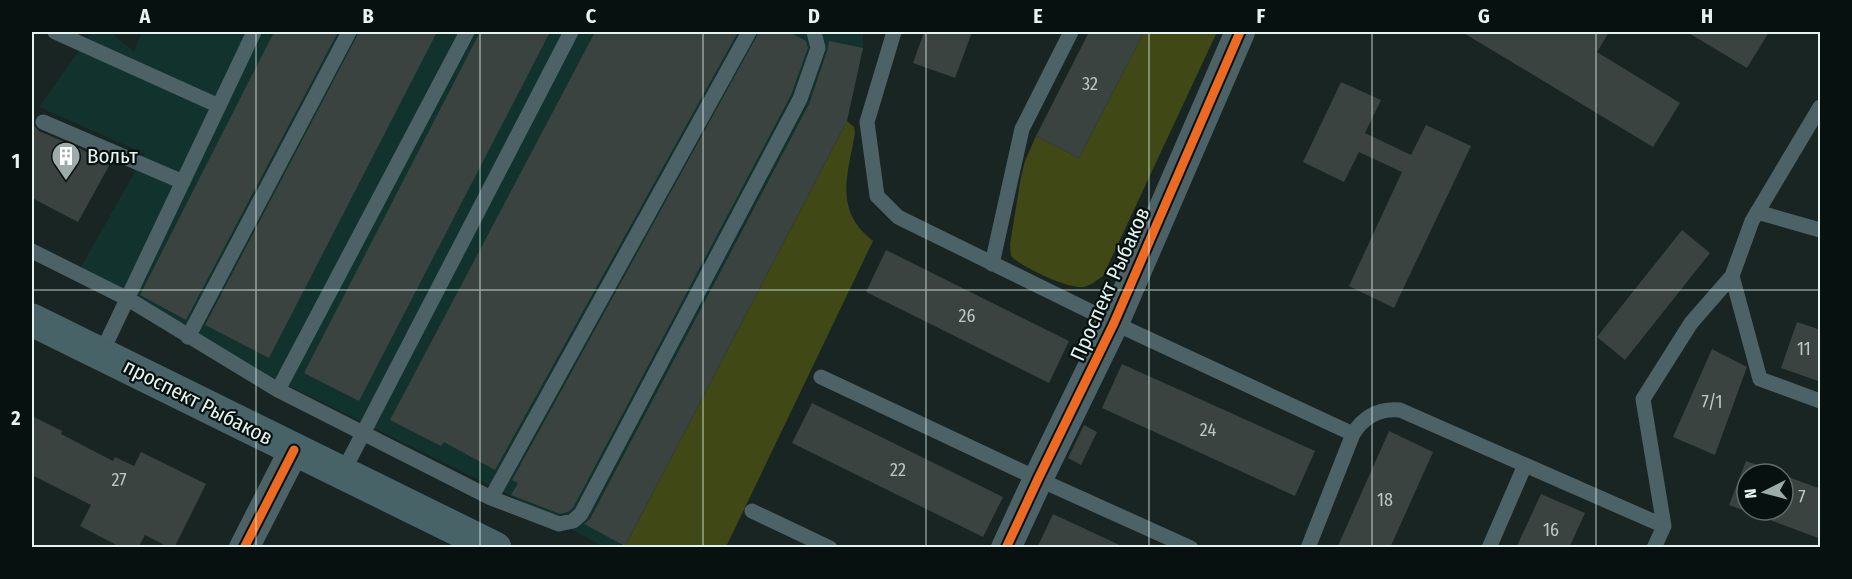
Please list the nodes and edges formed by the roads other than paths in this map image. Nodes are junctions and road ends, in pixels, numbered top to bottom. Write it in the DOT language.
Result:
graph roads {
  1 [pos="55,32"];
  2 [pos="254,32"];
  3 [pos="349,32"];
  4 [pos="467,32"];
  5 [pos="571,32"];
  6 [pos="748,32"];
  7 [pos="814,32"];
  8 [pos="894,32"];
  9 [pos="1071,32"];
  10 [pos="1240,32"];
  11 [pos="219,106"];
  12 [pos="1821,107"];
  13 [pos="43,122"];
  14 [pos="183,182"];
  15 [pos="1757,212"];
  16 [pos="1821,230"];
  17 [pos="32,251"];
  18 [pos="992,264"];
  19 [pos="1732,276"];
  20 [pos="128,299"];
  21 [pos="32,320"];
  22 [pos="1114,323"];
  23 [pos="189,337"];
  24 [pos="101,354"];
  25 [pos="821,377"];
  26 [pos="278,390"];
  27 [pos="1821,401"];
  28 [pos="361,434"];
  29 [pos="1353,434"];
  30 [pos="294,450"];
  31 [pos="1525,465"];
  32 [pos="343,472"];
  33 [pos="1038,478"];
  34 [pos="491,498"];
  35 [pos="752,510"];
  36 [pos="1664,526"];
  37 [pos="244,548"];
  38 [pos="495,548"];
  39 [pos="830,548"];
  40 [pos="1006,548"];
  41 [pos="1191,548"];
  42 [pos="1308,548"];
  43 [pos="1489,548"];
  44 [pos="1654,548"];
  1 -- 11 [label="lane"];
  2 -- 11 [label="lane"];
  3 -- 23 [label="lane"];
  4 -- 26 [label="lane"];
  5 -- 28 [label="lane"];
  6 -- 34 [label="lane"];
  7 -- 34 [label="lane"];
  8 -- 18 [label="lane"];
  9 -- 18 [label="lane"];
  10 -- 22 [label="street, Проспект Рыбаков"];
  11 -- 14 [label="lane"];
  12 -- 15 [label="lane"];
  13 -- 14 [label="lane"];
  14 -- 20 [label="lane"];
  15 -- 16 [label="lane"];
  15 -- 19 [label="lane"];
  17 -- 20 [label="lane"];
  18 -- 22 [label="lane"];
  19 -- 27 [label="lane"];
  19 -- 36 [label="lane"];
  20 -- 23 [label="lane"];
  20 -- 24 [label="lane"];
  21 -- 24 [label="main road, проспект Рыбаков"];
  22 -- 29 [label="lane"];
  22 -- 33 [label="street, Проспект Рыбаков"];
  23 -- 26 [label="lane"];
  24 -- 30 [label="main road, проспект Рыбаков"];
  25 -- 33 [label="lane"];
  26 -- 28 [label="lane"];
  28 -- 32 [label="lane"];
  28 -- 34 [label="lane"];
  29 -- 31 [label="lane"];
  29 -- 42 [label="lane"];
  30 -- 32 [label="main road, проспект Рыбаков"];
  30 -- 37 [label="street"];
  31 -- 36 [label="lane"];
  31 -- 43 [label="lane"];
  32 -- 38 [label="main road, проспект Рыбаков"];
  33 -- 40 [label="street, Проспект Рыбаков"];
  33 -- 41 [label="lane"];
  35 -- 39 [label="lane"];
  36 -- 44 [label="lane"];
}
